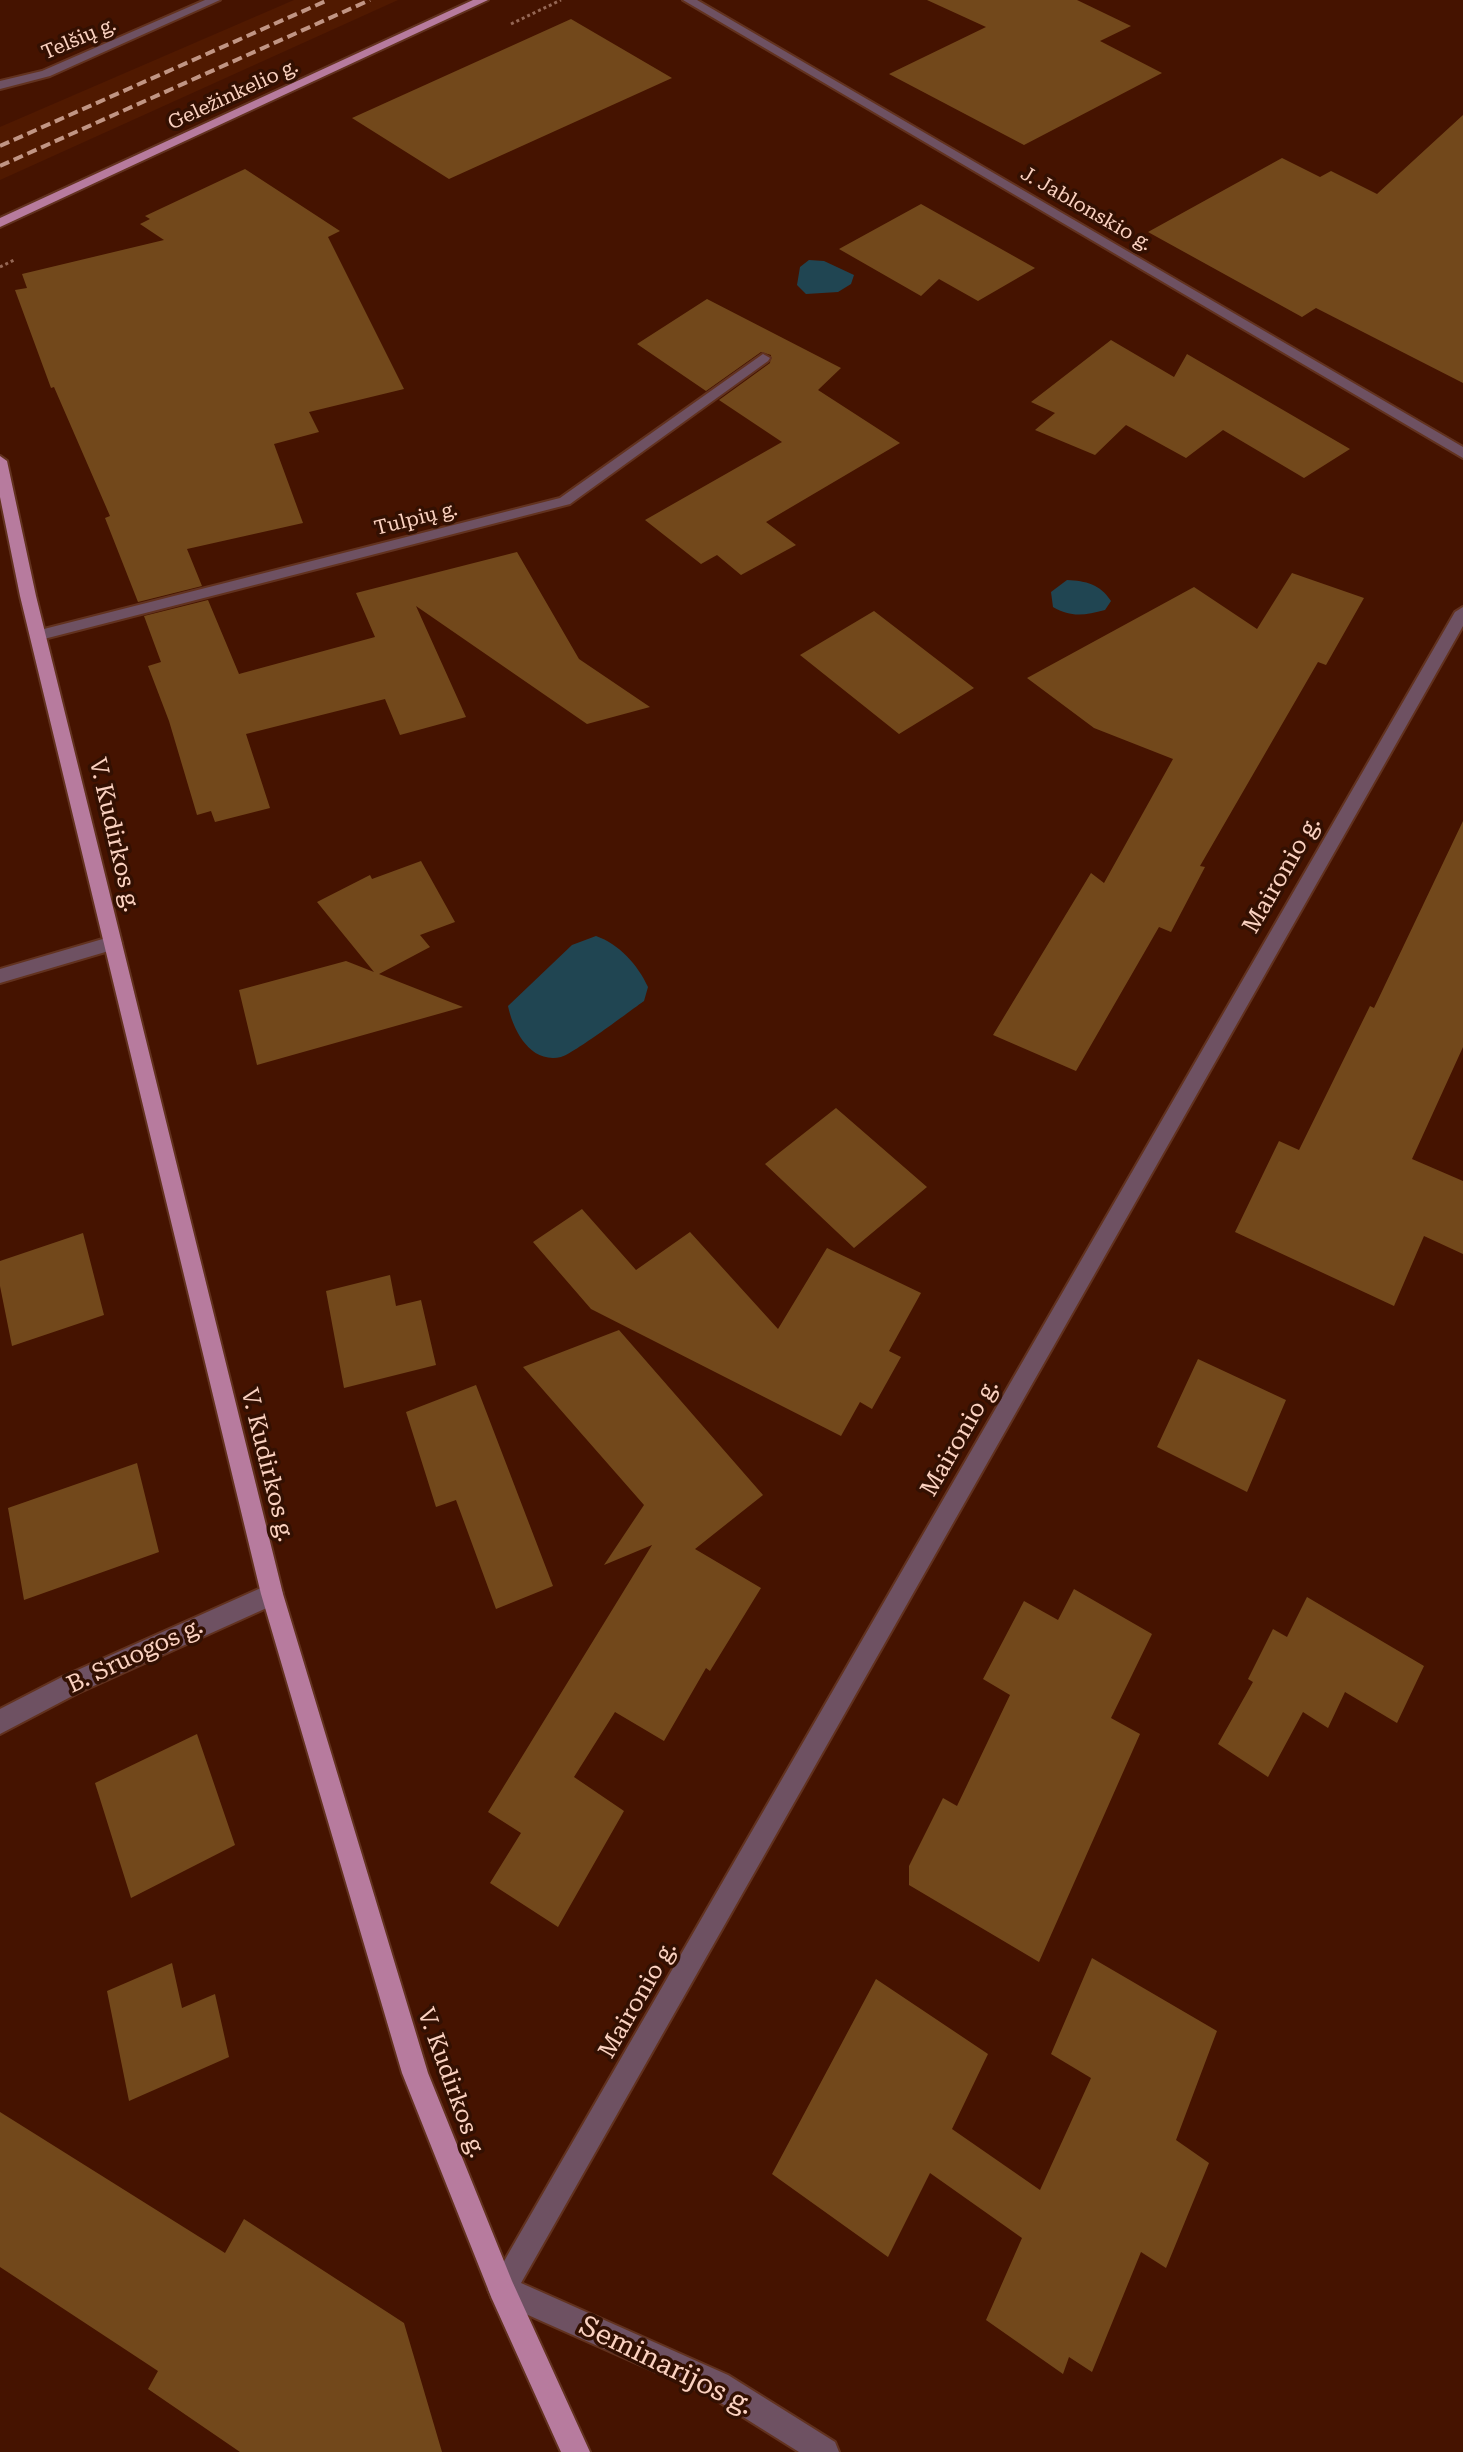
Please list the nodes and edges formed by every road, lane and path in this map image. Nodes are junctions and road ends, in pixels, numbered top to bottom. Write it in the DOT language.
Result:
graph roads {
  1 [pos="214,0"];
  2 [pos="482,0"];
  3 [pos="689,0"];
  4 [pos="0,85"];
  5 [pos="0,223"];
  6 [pos="763,358"];
  7 [pos="1463,453"];
  8 [pos="0,461"];
  9 [pos="1463,612"];
  10 [pos="40,635"];
  11 [pos="113,943"];
  12 [pos="0,976"];
  13 [pos="272,1594"];
  14 [pos="0,1722"];
  15 [pos="502,2289"];
  16 [pos="576,2452"];
  17 [pos="825,2452"];
  1 -- 4 [label="street, Telšių g."];
  2 -- 5 [label="main road, Geležinkelio g."];
  3 -- 7 [label="street, J. Jablonskio g."];
  6 -- 10 [label="street, Tulpių g."];
  8 -- 10 [label="main road, V. Kudirkos g."];
  9 -- 15 [label="street, Maironio g."];
  10 -- 11 [label="main road, V. Kudirkos g."];
  11 -- 12 [label="street"];
  11 -- 13 [label="main road, V. Kudirkos g."];
  13 -- 14 [label="street, B. Sruogos g."];
  13 -- 15 [label="main road, V. Kudirkos g."];
  15 -- 16 [label="main road, V. Kudirkos g."];
  15 -- 17 [label="street, Seminarijos g."];
}
